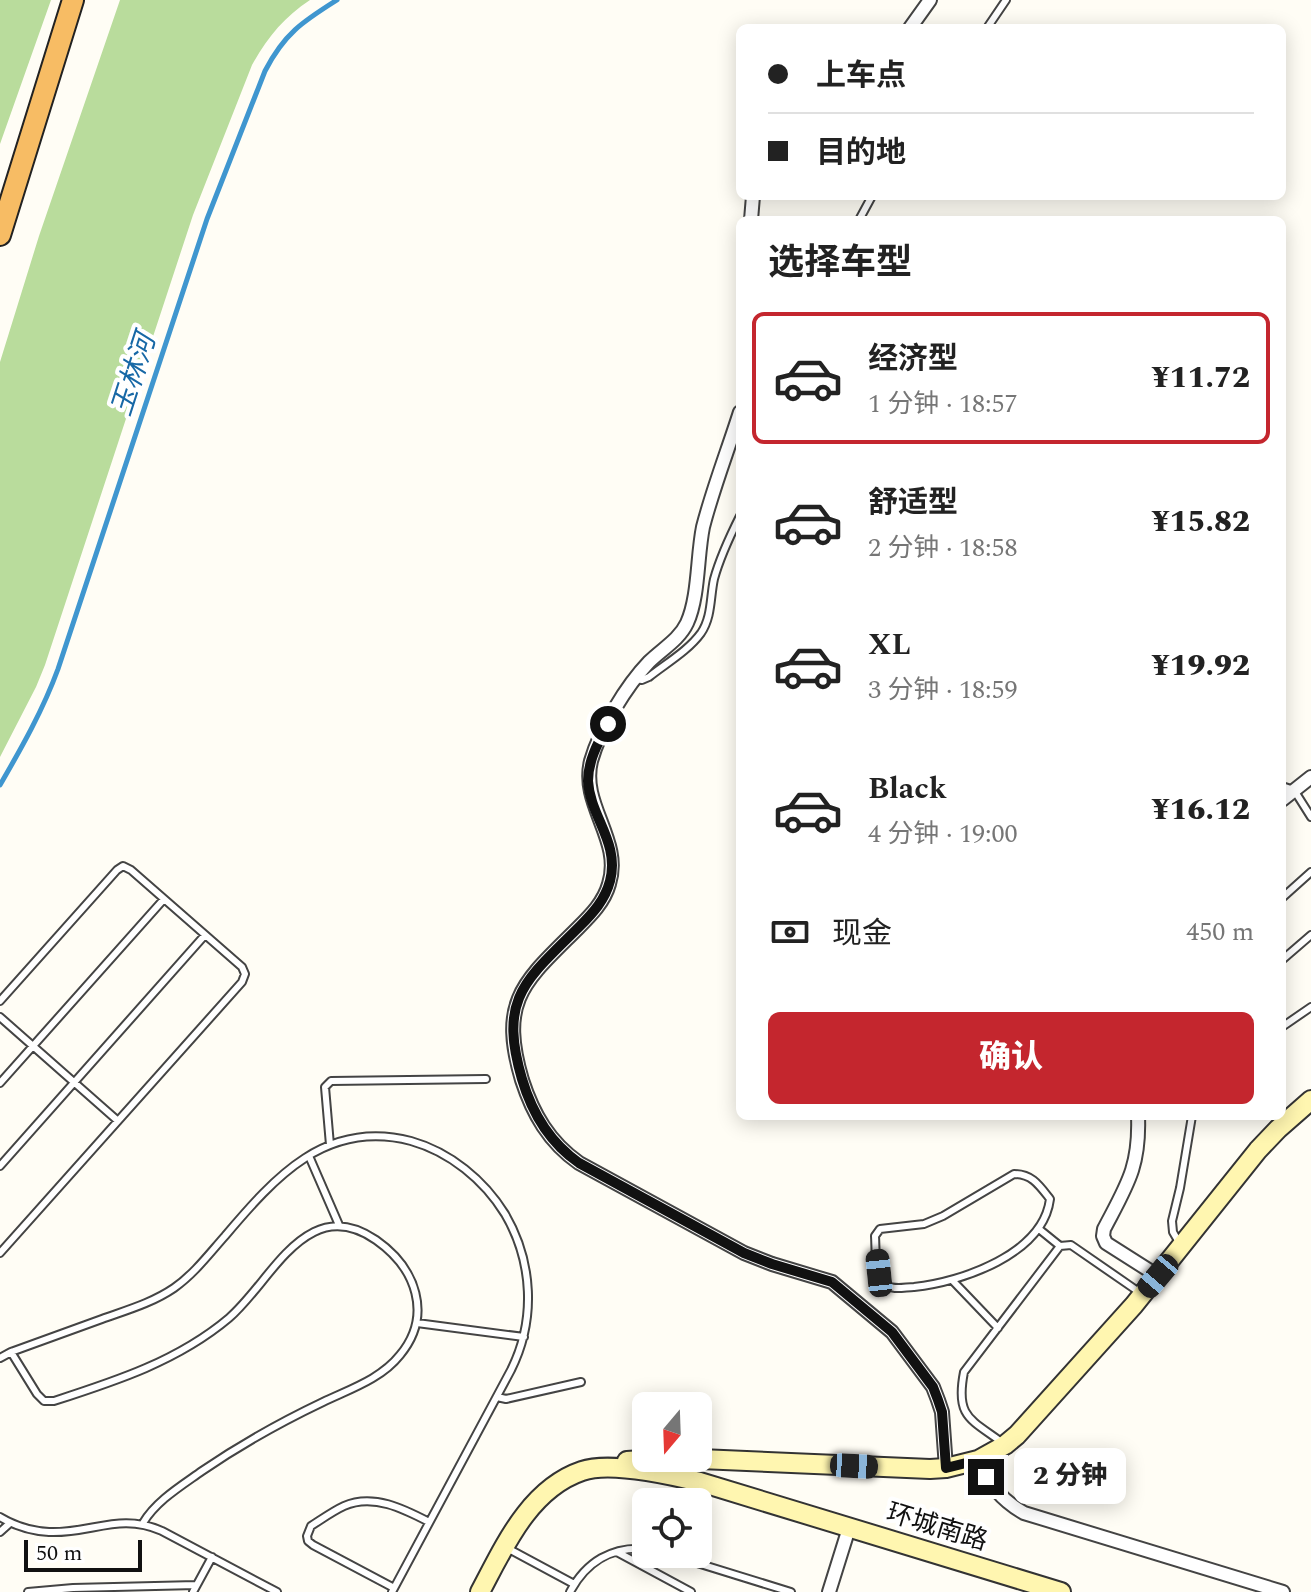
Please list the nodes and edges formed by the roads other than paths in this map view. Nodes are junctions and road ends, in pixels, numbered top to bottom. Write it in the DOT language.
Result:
graph roads {
  1 [pos="73,0"];
  2 [pos="930,0"];
  3 [pos="1006,0"];
  4 [pos="913,24"];
  5 [pos="990,24"];
  6 [pos="0,235"];
  7 [pos="736,425"];
  8 [pos="736,525"];
  9 [pos="635,679"];
  10 [pos="1311,777"];
  11 [pos="1288,788"];
  12 [pos="1311,817"];
  13 [pos="1311,872"];
  14 [pos="1286,894"];
  15 [pos="164,899"];
  16 [pos="205,935"];
  17 [pos="1311,935"];
  18 [pos="1286,957"];
  19 [pos="0,1001"];
  20 [pos="1311,1007"];
  21 [pos="0,1017"];
  22 [pos="1286,1024"];
  23 [pos="33,1046"];
  24 [pos="486,1079"];
  25 [pos="74,1082"];
  26 [pos="0,1083"];
  27 [pos="1311,1100"];
  28 [pos="1138,1120"];
  29 [pos="1191,1120"];
  30 [pos="118,1121"];
  31 [pos="330,1145"];
  32 [pos="309,1156"];
  33 [pos="0,1166"];
  34 [pos="339,1225"];
  35 [pos="1039,1229"];
  36 [pos="1060,1246"];
  37 [pos="1182,1246"];
  38 [pos="0,1253"];
  39 [pos="1158,1276"];
  40 [pos="953,1281"];
  41 [pos="1142,1294"];
  42 [pos="417,1323"];
  43 [pos="998,1328"];
  44 [pos="524,1337"];
  45 [pos="11,1352"];
  46 [pos="0,1358"];
  47 [pos="581,1382"];
  48 [pos="497,1397"];
  49 [pos="1005,1445"];
  50 [pos="712,1459"];
  51 [pos="978,1460"];
  52 [pos="632,1462"];
  53 [pos="946,1468"];
  54 [pos="585,1469"];
  55 [pos="692,1472"];
  56 [pos="700,1482"];
  57 [pos="0,1517"];
  58 [pos="429,1522"];
  59 [pos="10,1523"];
  60 [pos="143,1523"];
  61 [pos="849,1528"];
  62 [pos="0,1532"];
  63 [pos="504,1547"];
  64 [pos="632,1548"];
  65 [pos="616,1552"];
  66 [pos="212,1557"];
  67 [pos="712,1568"];
  68 [pos="195,1589"];
  69 [pos="574,1589"];
  70 [pos="393,1590"];
  71 [pos="28,1592"];
  72 [pos="277,1592"];
  73 [pos="480,1592"];
  74 [pos="691,1592"];
  75 [pos="791,1592"];
  76 [pos="829,1592"];
  77 [pos="1061,1592"];
  78 [pos="1283,1592"];
  1 -- 6 [label="highway"];
  2 -- 4 [label="street"];
  3 -- 5 [label="lane"];
  7 -- 9 [label="street"];
  8 -- 9 [label="lane"];
  9 -- 53 [label="street"];
  10 -- 11 [label="street"];
  11 -- 12 [label="lane"];
  13 -- 14 [label="lane"];
  15 -- 16 [label="lane"];
  15 -- 19 [label="lane"];
  15 -- 23 [label="lane"];
  16 -- 25 [label="lane"];
  16 -- 30 [label="lane"];
  17 -- 18 [label="lane"];
  20 -- 22 [label="lane"];
  21 -- 23 [label="lane"];
  23 -- 25 [label="lane"];
  23 -- 26 [label="lane"];
  24 -- 31 [label="lane"];
  25 -- 30 [label="lane"];
  25 -- 33 [label="lane"];
  27 -- 37 [label="main road"];
  28 -- 39 [label="street"];
  29 -- 37 [label="lane"];
  30 -- 38 [label="lane"];
  31 -- 32 [label="lane"];
  31 -- 44 [label="lane"];
  32 -- 34 [label="lane"];
  32 -- 45 [label="lane"];
  34 -- 42 [label="lane"];
  34 -- 45 [label="lane"];
  35 -- 36 [label="lane"];
  35 -- 40 [label="lane"];
  35 -- 40 [label="lane"];
  36 -- 41 [label="lane"];
  36 -- 43 [label="lane"];
  37 -- 39 [label="main road"];
  39 -- 41 [label="main road"];
  40 -- 43 [label="lane"];
  41 -- 49 [label="main road"];
  42 -- 44 [label="lane"];
  42 -- 60 [label="lane"];
  43 -- 49 [label="lane"];
  44 -- 48 [label="lane"];
  45 -- 46 [label="lane"];
  47 -- 48 [label="lane"];
  48 -- 58 [label="lane"];
  49 -- 51 [label="main road"];
  50 -- 53 [label="main road"];
  51 -- 53 [label="main road"];
  51 -- 78 [label="street"];
  52 -- 54 [label="main road"];
  54 -- 56 [label="main road, 环城南路"];
  54 -- 63 [label="main road"];
  55 -- 56 [label="main road"];
  56 -- 61 [label="main road, 环城南路"];
  57 -- 59 [label="lane"];
  58 -- 70 [label="lane"];
  58 -- 70 [label="lane"];
  59 -- 60 [label="lane"];
  59 -- 62 [label="lane"];
  60 -- 66 [label="lane"];
  61 -- 76 [label="street"];
  61 -- 77 [label="main road, 环城南路"];
  63 -- 69 [label="lane"];
  63 -- 73 [label="main road"];
  64 -- 65 [label="lane"];
  65 -- 69 [label="lane"];
  65 -- 74 [label="lane"];
  66 -- 68 [label="lane"];
  66 -- 72 [label="lane"];
  67 -- 75 [label="lane"];
  68 -- 71 [label="lane"];
}
